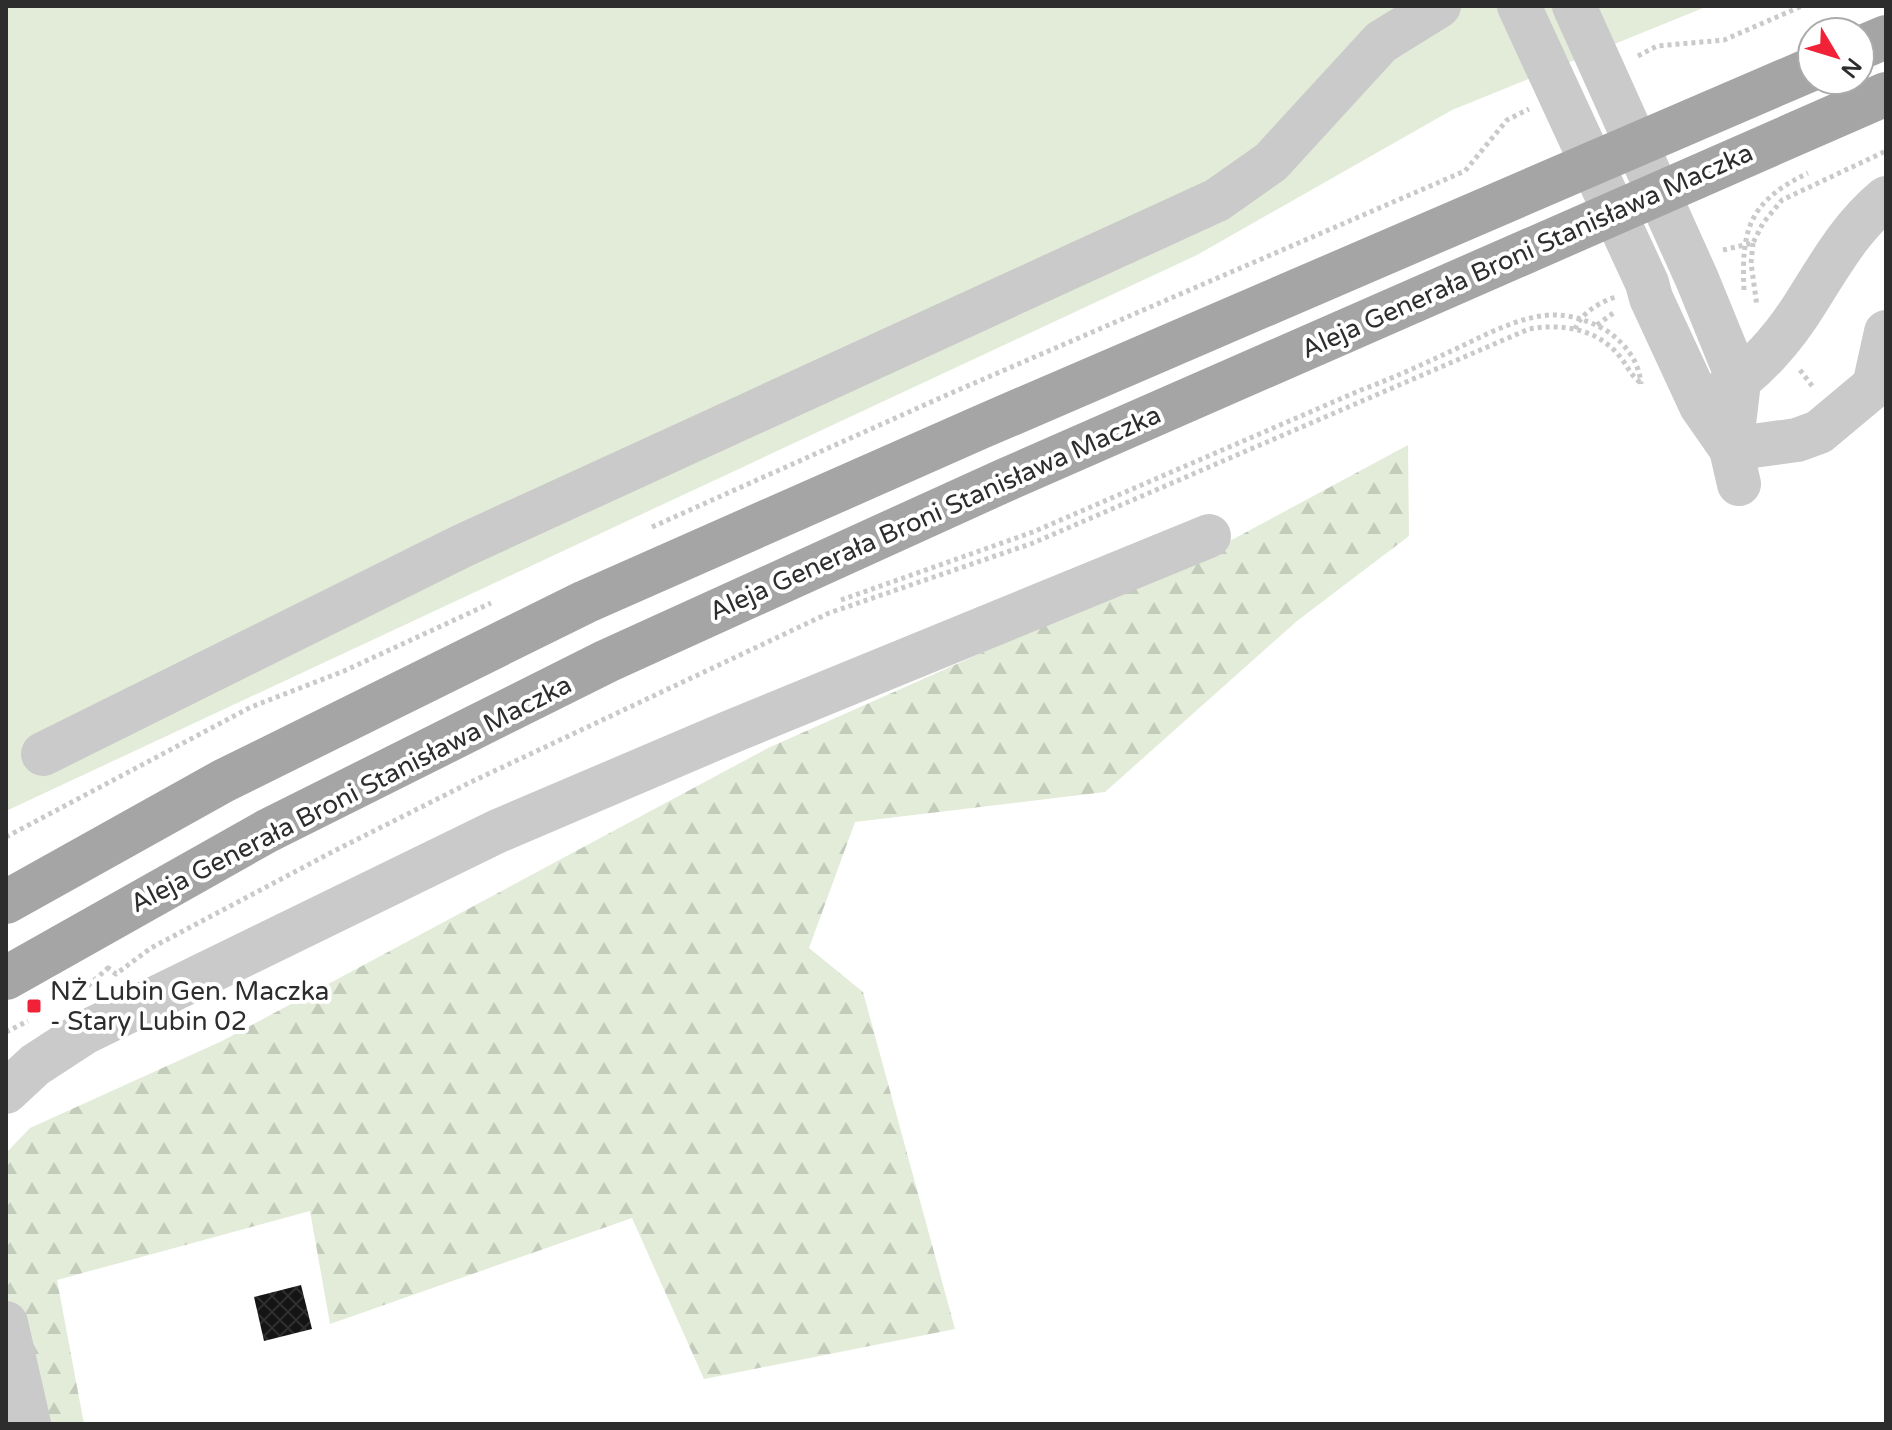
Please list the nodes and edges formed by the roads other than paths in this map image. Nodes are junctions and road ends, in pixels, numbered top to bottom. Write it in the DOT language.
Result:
graph roads {
  1 [pos="1439,6"];
  2 [pos="1519,6"];
  3 [pos="1574,6"];
  4 [pos="1796,76"];
  5 [pos="1886,94"];
  6 [pos="1636,145"];
  7 [pos="1592,164"];
  8 [pos="1658,193"];
  9 [pos="1886,198"];
  10 [pos="1614,212"];
  11 [pos="1886,332"];
  12 [pos="1739,382"];
  13 [pos="1880,394"];
  14 [pos="1701,406"];
  15 [pos="1735,467"];
  16 [pos="1209,536"];
  17 [pos="43,754"];
  18 [pos="6,902"];
  19 [pos="6,978"];
  20 [pos="6,1092"];
  21 [pos="6,1323"];
  22 [pos="29,1424"];
  1 -- 17 [label="street"];
  2 -- 7 [label="street"];
  3 -- 6 [label="street"];
  4 -- 6 [label="main road, Aleja Generała Broni Stanisława Maczka"];
  5 -- 8 [label="main road, Aleja Generała Broni Stanisława Maczka"];
  6 -- 7 [label="main road, Aleja Generała Broni Stanisława Maczka"];
  6 -- 8 [label="street"];
  7 -- 10 [label="street"];
  7 -- 18 [label="main road, Aleja Generała Broni Stanisława Maczka"];
  8 -- 10 [label="main road, Aleja Generała Broni Stanisława Maczka"];
  8 -- 12 [label="street"];
  9 -- 12 [label="street"];
  10 -- 14 [label="street"];
  10 -- 19 [label="main road, Aleja Generała Broni Stanisława Maczka"];
  11 -- 13 [label="street"];
  12 -- 14 [label="street"];
  12 -- 15 [label="street"];
  13 -- 15 [label="street"];
  14 -- 15 [label="street"];
  16 -- 20 [label="street"];
  21 -- 22 [label="street"];
}
